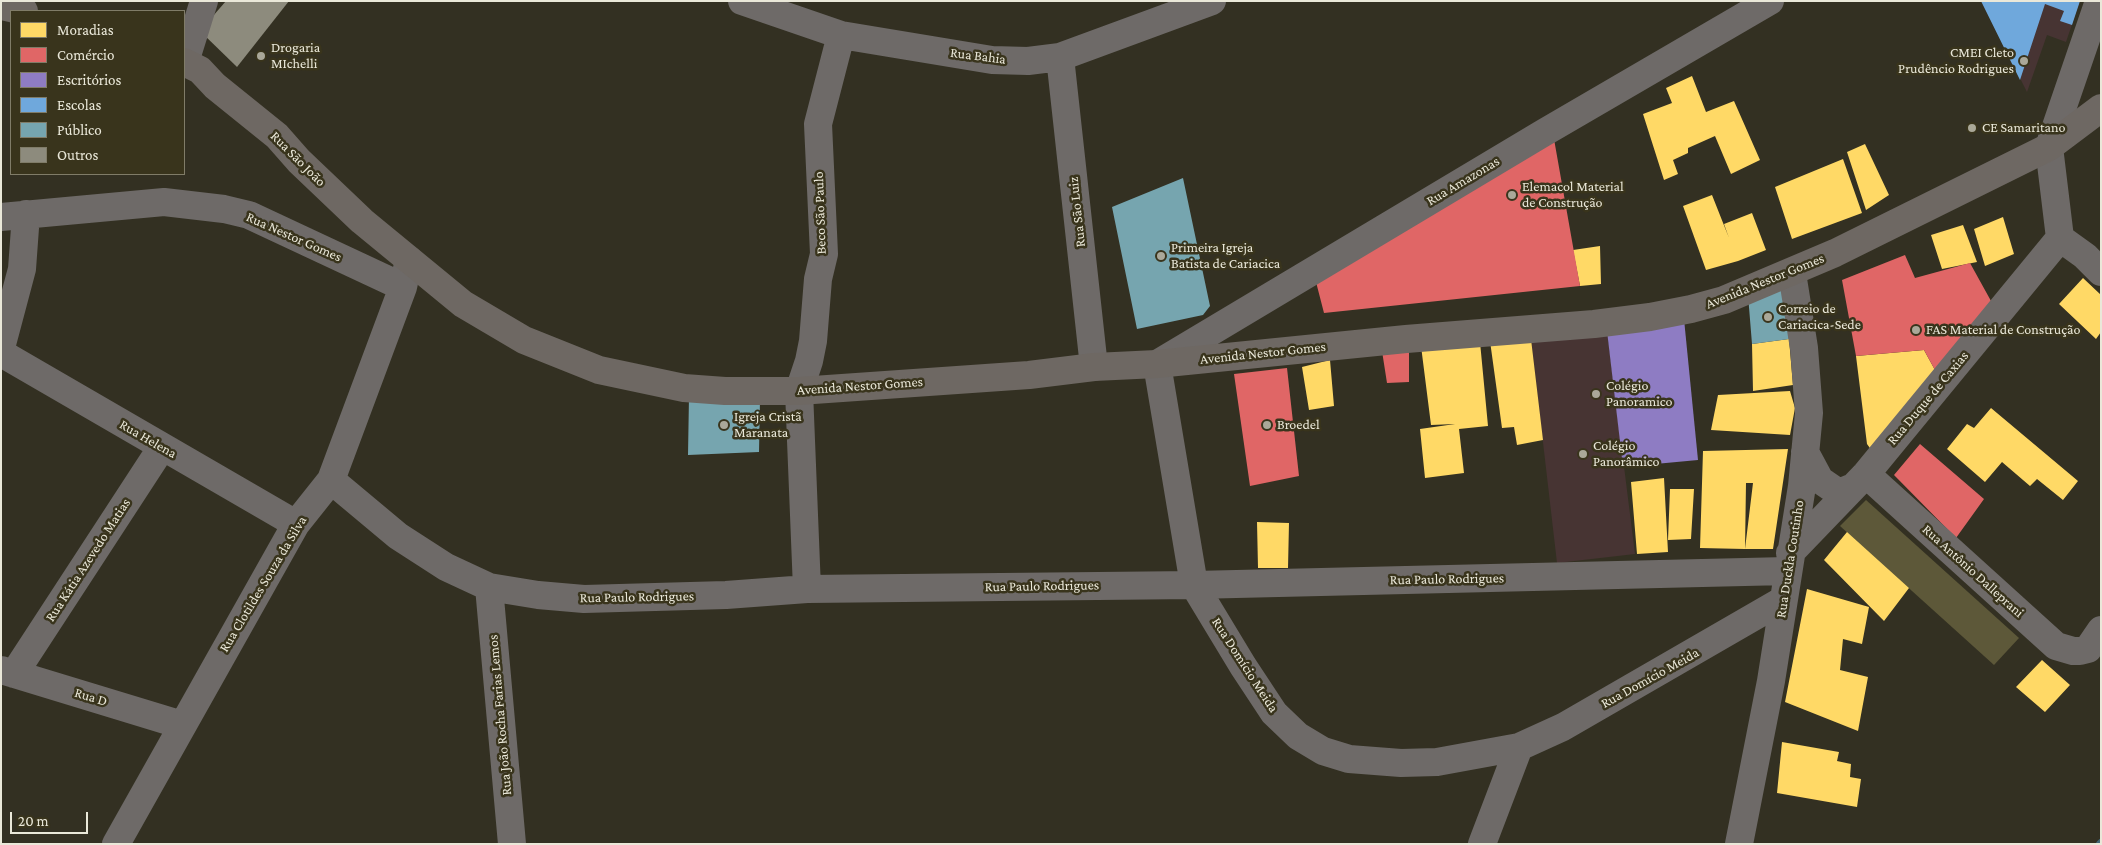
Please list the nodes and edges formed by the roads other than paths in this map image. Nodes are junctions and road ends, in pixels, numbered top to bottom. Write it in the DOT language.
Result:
graph roads {
  1 [pos="204,1"];
  2 [pos="742,1"];
  3 [pos="1212,1"];
  4 [pos="1770,1"];
  5 [pos="1,6"];
  6 [pos="19,10"];
  7 [pos="2098,16"];
  8 [pos="841,35"];
  9 [pos="1060,57"];
  10 [pos="185,59"];
  11 [pos="185,62"];
  12 [pos="2101,108"];
  13 [pos="2049,148"];
  14 [pos="13,216"];
  15 [pos="2060,238"];
  16 [pos="409,260"];
  17 [pos="2101,272"];
  18 [pos="1792,273"];
  19 [pos="403,287"];
  20 [pos="1,348"];
  21 [pos="1,353"];
  22 [pos="1157,364"];
  23 [pos="1094,367"];
  24 [pos="799,391"];
  25 [pos="162,447"];
  26 [pos="1805,452"];
  27 [pos="331,480"];
  28 [pos="1858,481"];
  29 [pos="296,524"];
  30 [pos="1789,562"];
  31 [pos="1194,585"];
  32 [pos="488,587"];
  33 [pos="808,589"];
  34 [pos="1783,600"];
  35 [pos="2094,640"];
  36 [pos="7,672"];
  37 [pos="182,725"];
  38 [pos="1519,747"];
  39 [pos="116,844"];
  40 [pos="512,844"];
  41 [pos="1482,844"];
  42 [pos="1739,844"];
  1 -- 10 [label="street"];
  2 -- 8 [label="street, Rua Bahia"];
  3 -- 9 [label="street, Rua Bahia"];
  4 -- 22 [label="street, Rua Amazonas"];
  5 -- 6 [label="main road"];
  7 -- 13 [label="street"];
  8 -- 9 [label="street, Rua Bahia"];
  8 -- 24 [label="street, Beco São Paulo"];
  9 -- 23 [label="street, Rua São Luiz"];
  11 -- 16 [label="main road, Rua São João"];
  12 -- 13 [label="main road, Avenida Nestor Gomes"];
  13 -- 15 [label="street"];
  13 -- 18 [label="main road, Avenida Nestor Gomes"];
  14 -- 19 [label="street, Rua Nestor Gomes"];
  14 -- 20 [label="street"];
  15 -- 17 [label="street"];
  15 -- 28 [label="street, Rua Duque de Caxias"];
  16 -- 19 [label="street, Rua Clotildes Souza da Silva"];
  16 -- 24 [label="main road, Avenida Nestor Gomes"];
  18 -- 22 [label="main road, Avenida Nestor Gomes"];
  18 -- 26 [label="street, Rua Duckla Coutinho"];
  19 -- 27 [label="street, Rua Clotildes Souza da Silva"];
  21 -- 25 [label="street, Rua Helena"];
  22 -- 23 [label="main road, Avenida Nestor Gomes"];
  22 -- 31 [label="street, Rua Domício Meida"];
  23 -- 24 [label="main road, Avenida Nestor Gomes"];
  24 -- 33 [label="street"];
  25 -- 29 [label="street, Rua Helena"];
  25 -- 36 [label="street, Rua Kátia Azevedo Matias"];
  26 -- 28 [label="street"];
  26 -- 30 [label="street, Rua Duckla Coutinho"];
  27 -- 29 [label="street, Rua Clotildes Souza da Silva"];
  27 -- 32 [label="street, Rua Paulo Rodrigues"];
  28 -- 30 [label="street, Rua Duque de Caxias"];
  28 -- 35 [label="street, Rua Antônio Dalleprani"];
  29 -- 37 [label="street, Rua Clotildes Souza da Silva"];
  30 -- 31 [label="street, Rua Paulo Rodrigues"];
  30 -- 34 [label="street, Rua Duckla Coutinho"];
  31 -- 33 [label="street, Rua Paulo Rodrigues"];
  31 -- 38 [label="street, Rua Domício Meida"];
  32 -- 33 [label="street, Rua Paulo Rodrigues"];
  32 -- 40 [label="street, Rua João Rocha Farias Lemos"];
  34 -- 38 [label="street, Rua Domício Meida"];
  34 -- 42 [label="street, Rua Duckla Coutinho"];
  36 -- 37 [label="street, Rua D"];
  37 -- 39 [label="street, Rua Clotildes Souza da Silva"];
  38 -- 41 [label="street"];
}
